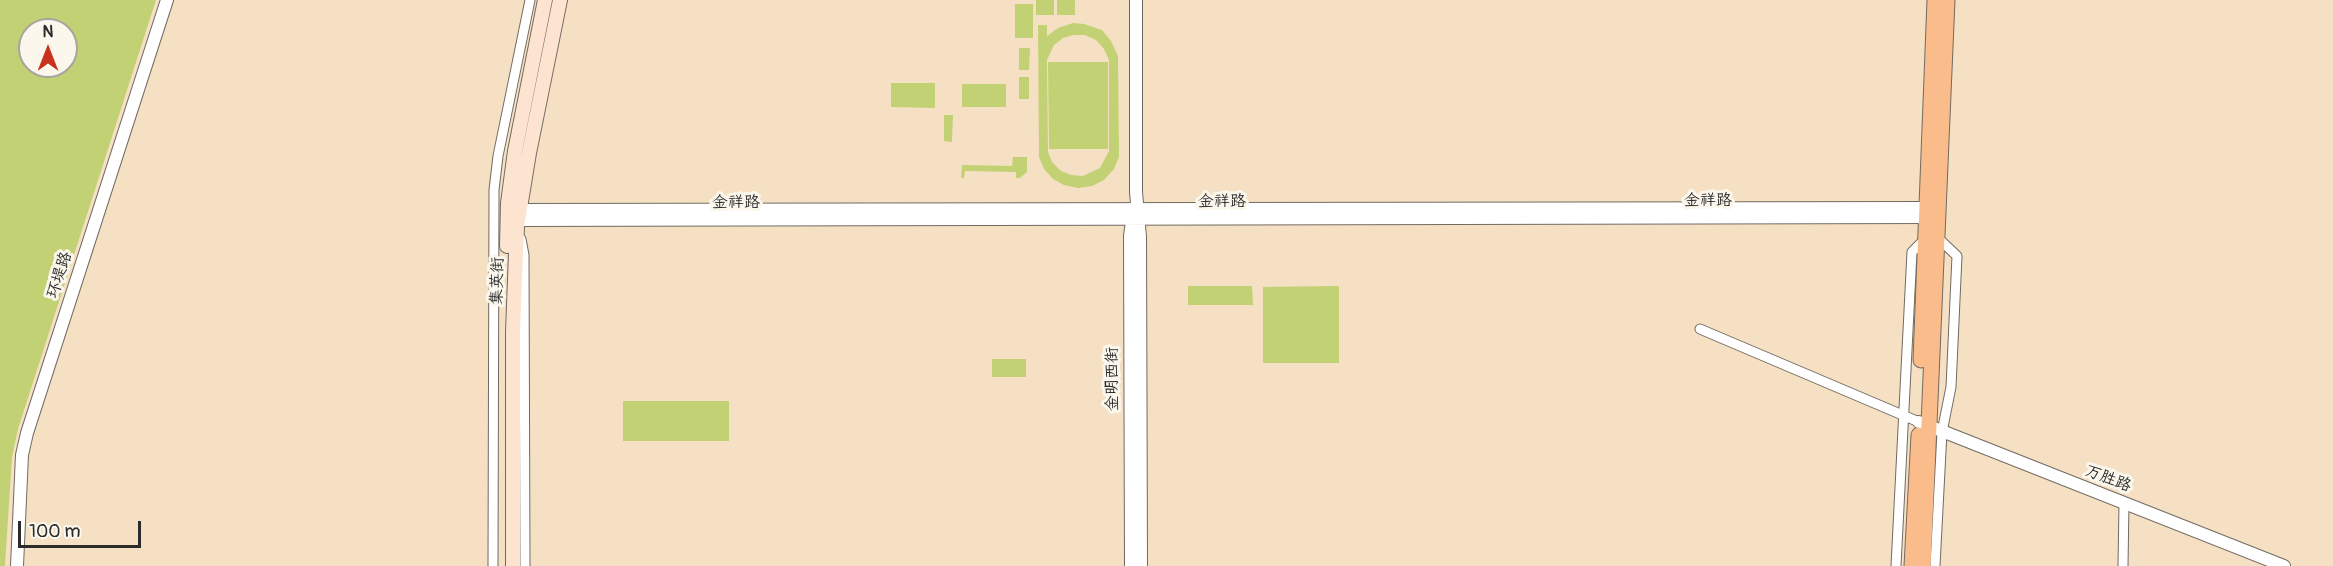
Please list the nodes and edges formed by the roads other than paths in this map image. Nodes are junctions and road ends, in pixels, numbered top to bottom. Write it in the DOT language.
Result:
graph roads {
  1 [pos="167,0"];
  2 [pos="530,0"];
  3 [pos="545,0"];
  4 [pos="560,0"];
  5 [pos="1136,0"];
  6 [pos="1935,0"];
  7 [pos="1947,0"];
  8 [pos="1932,213"];
  9 [pos="1136,214"];
  10 [pos="513,215"];
  11 [pos="1930,238"];
  12 [pos="1701,329"];
  13 [pos="1903,415"];
  14 [pos="1930,427"];
  15 [pos="2124,503"];
  16 [pos="17,566"];
  17 [pos="492,566"];
  18 [pos="505,566"];
  19 [pos="513,566"];
  20 [pos="525,566"];
  21 [pos="1131,566"];
  22 [pos="1141,566"];
  23 [pos="1896,566"];
  24 [pos="1912,566"];
  25 [pos="1923,566"];
  26 [pos="1935,566"];
  27 [pos="2123,566"];
  28 [pos="2284,566"];
  1 -- 16 [label="street, 环堤路"];
  2 -- 17 [label="street"];
  3 -- 10 [label="main road, 集英街"];
  4 -- 10 [label="main road, 集英街"];
  5 -- 9 [label="street, 金明西街"];
  6 -- 8 [label="main road"];
  7 -- 8 [label="main road"];
  8 -- 9 [label="street, 金祥路"];
  8 -- 11 [label="main road"];
  9 -- 10 [label="street, 金祥路"];
  9 -- 21 [label="street, 金明西街"];
  9 -- 22 [label="street, 金明西街"];
  10 -- 18 [label="main road, 集英街"];
  10 -- 19 [label="main road, 集英街"];
  10 -- 20 [label="street"];
  11 -- 13 [label="street"];
  11 -- 14 [label="main road"];
  11 -- 14 [label="street"];
  12 -- 13 [label="street"];
  13 -- 14 [label="street"];
  13 -- 23 [label="street"];
  14 -- 15 [label="street, 万胜路"];
  14 -- 24 [label="main road"];
  14 -- 25 [label="main road"];
  14 -- 26 [label="street"];
  15 -- 27 [label="street"];
  15 -- 28 [label="street, 万胜路"];
}
